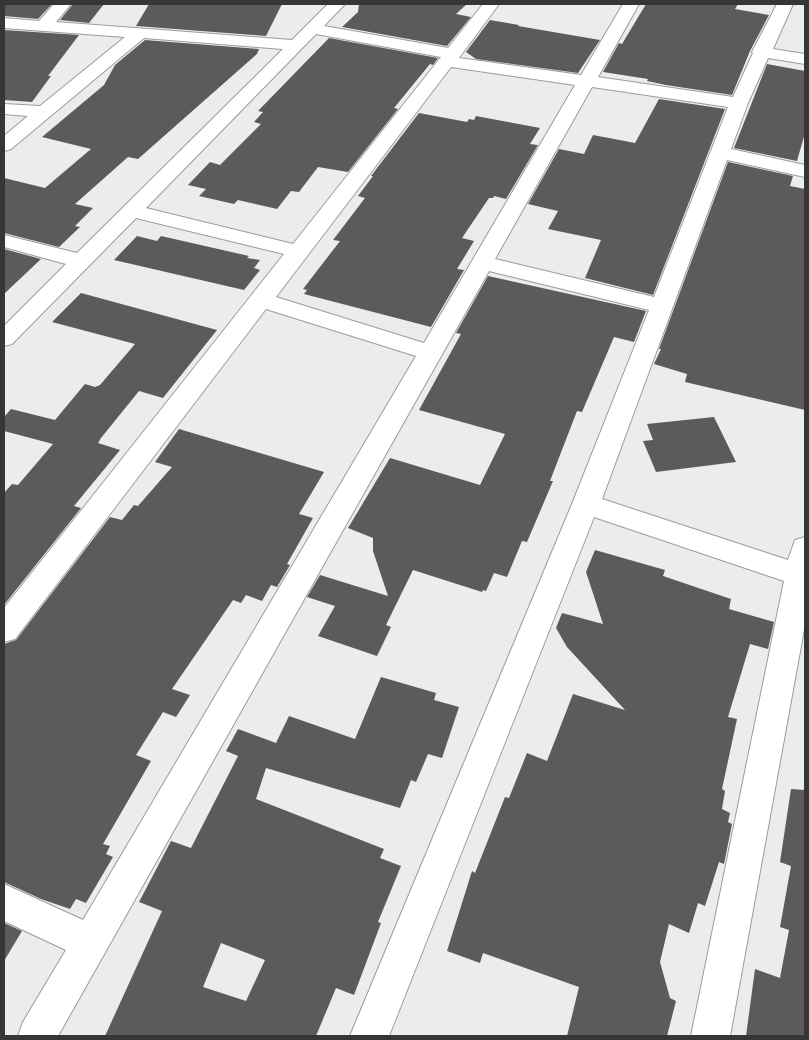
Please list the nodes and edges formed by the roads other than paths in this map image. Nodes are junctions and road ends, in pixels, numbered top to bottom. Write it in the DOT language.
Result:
graph roads {
  1 [pos="63,4"];
  2 [pos="337,4"];
  3 [pos="492,4"];
  4 [pos="632,4"];
  5 [pos="784,4"];
  6 [pos="4,23"];
  7 [pos="43,26"];
  8 [pos="314,29"];
  9 [pos="139,34"];
  10 [pos="297,45"];
  11 [pos="762,52"];
  12 [pos="450,57"];
  13 [pos="805,59"];
  14 [pos="585,82"];
  15 [pos="739,103"];
  16 [pos="4,109"];
  17 [pos="44,112"];
  18 [pos="4,145"];
  19 [pos="720,153"];
  20 [pos="805,171"];
  21 [pos="132,211"];
  22 [pos="4,241"];
  23 [pos="297,251"];
  24 [pos="81,262"];
  25 [pos="483,263"];
  26 [pos="262,300"];
  27 [pos="661,306"];
  28 [pos="4,339"];
  29 [pos="431,353"];
  30 [pos="586,504"];
  31 [pos="802,562"];
  32 [pos="4,630"];
  33 [pos="4,902"];
  34 [pos="91,943"];
  35 [pos="37,1036"];
  36 [pos="370,1036"];
  37 [pos="711,1036"];
  1 -- 7 [label="street"];
  2 -- 8 [label="street"];
  3 -- 12 [label="street"];
  4 -- 14 [label="street"];
  5 -- 11 [label="street"];
  6 -- 7 [label="street"];
  7 -- 9 [label="street"];
  8 -- 10 [label="street"];
  8 -- 12 [label="street"];
  9 -- 10 [label="street"];
  9 -- 17 [label="street"];
  10 -- 21 [label="street"];
  11 -- 13 [label="street"];
  11 -- 15 [label="street"];
  12 -- 14 [label="street"];
  12 -- 23 [label="street"];
  14 -- 15 [label="street"];
  14 -- 25 [label="street"];
  15 -- 19 [label="street"];
  16 -- 17 [label="street"];
  17 -- 18 [label="street"];
  19 -- 20 [label="street"];
  19 -- 27 [label="street"];
  21 -- 23 [label="street"];
  21 -- 24 [label="street"];
  22 -- 24 [label="street"];
  23 -- 26 [label="street"];
  24 -- 28 [label="street"];
  25 -- 27 [label="street"];
  25 -- 29 [label="street"];
  26 -- 29 [label="street"];
  26 -- 32 [label="street"];
  27 -- 30 [label="street"];
  29 -- 34 [label="street"];
  30 -- 31 [label="street"];
  30 -- 36 [label="street"];
  31 -- 37 [label="street"];
  33 -- 34 [label="street"];
  34 -- 35 [label="street"];
}
